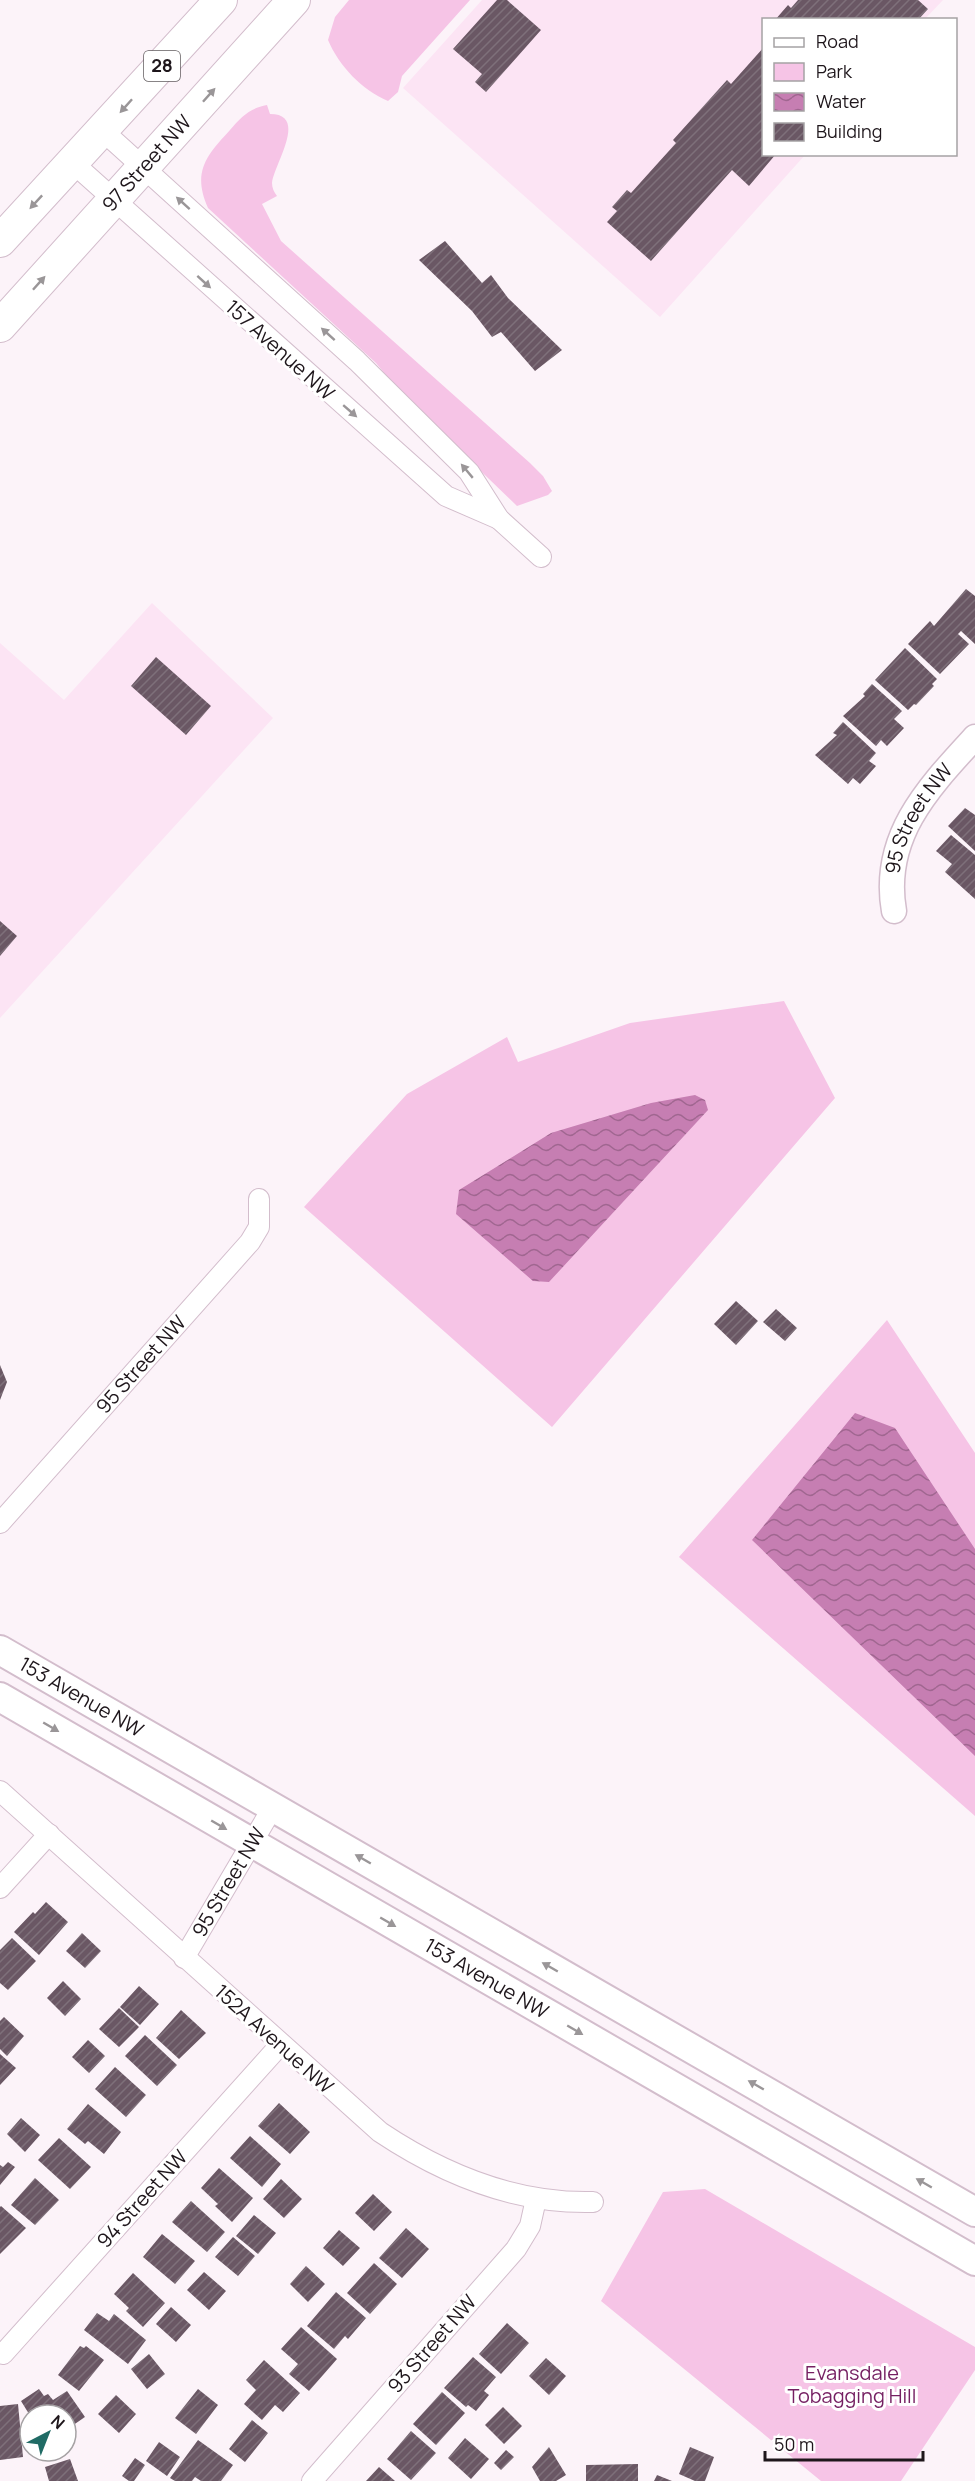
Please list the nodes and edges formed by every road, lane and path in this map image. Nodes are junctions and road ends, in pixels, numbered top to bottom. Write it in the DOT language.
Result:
graph roads {
  1 [pos="221,0"];
  2 [pos="294,0"];
  3 [pos="103,131"];
  4 [pos="73,163"];
  5 [pos="144,167"];
  6 [pos="113,200"];
  7 [pos="0,241"];
  8 [pos="0,326"];
  9 [pos="499,519"];
  10 [pos="541,557"];
  11 [pos="975,737"];
  12 [pos="894,911"];
  13 [pos="259,1199"];
  14 [pos="0,1523"];
  15 [pos="0,1650"];
  16 [pos="0,1697"];
  17 [pos="0,1791"];
  18 [pos="273,1806"];
  19 [pos="49,1834"];
  20 [pos="252,1844"];
  21 [pos="0,1888"];
  22 [pos="184,1958"];
  23 [pos="280,2044"];
  24 [pos="537,2199"];
  25 [pos="593,2202"];
  26 [pos="975,2212"];
  27 [pos="975,2261"];
  28 [pos="2,2353"];
  29 [pos="312,2481"];
  1 -- 3 [label="main road, 28, one-way"];
  5 -- 2 [label="main road, 97 Street NW, one-way"];
  3 -- 4 [label="main road"];
  3 -- 5 [label="street, 157 Avenue NW"];
  4 -- 6 [label="street, 157 Avenue NW"];
  4 -- 7 [label="main road, one-way"];
  5 -- 6 [label="main road, 97 Street NW"];
  9 -- 5 [label="street, 157 Avenue NW, one-way"];
  8 -- 6 [label="main road, 97 Street NW, one-way"];
  6 -- 9 [label="street, 157 Avenue NW, one-way"];
  9 -- 10 [label="street, 157 Avenue NW"];
  11 -- 12 [label="street, 95 Street NW"];
  13 -- 14 [label="street, 95 Street NW"];
  15 -- 18 [label="main road, 153 Avenue NW"];
  16 -- 20 [label="main road, 153 Avenue NW, one-way"];
  17 -- 19 [label="street, 152A Avenue NW"];
  18 -- 20 [label="street, 95 Street NW"];
  26 -- 18 [label="main road, 153 Avenue NW, one-way"];
  19 -- 21 [label="street"];
  19 -- 22 [label="street, 152A Avenue NW"];
  20 -- 22 [label="street, 95 Street NW"];
  20 -- 27 [label="main road, 153 Avenue NW, one-way"];
  22 -- 23 [label="street, 152A Avenue NW"];
  23 -- 24 [label="street, 152A Avenue NW"];
  23 -- 28 [label="street, 94 Street NW"];
  24 -- 25 [label="street, 152A Avenue NW"];
  24 -- 29 [label="street, 93 Street NW"];
}
